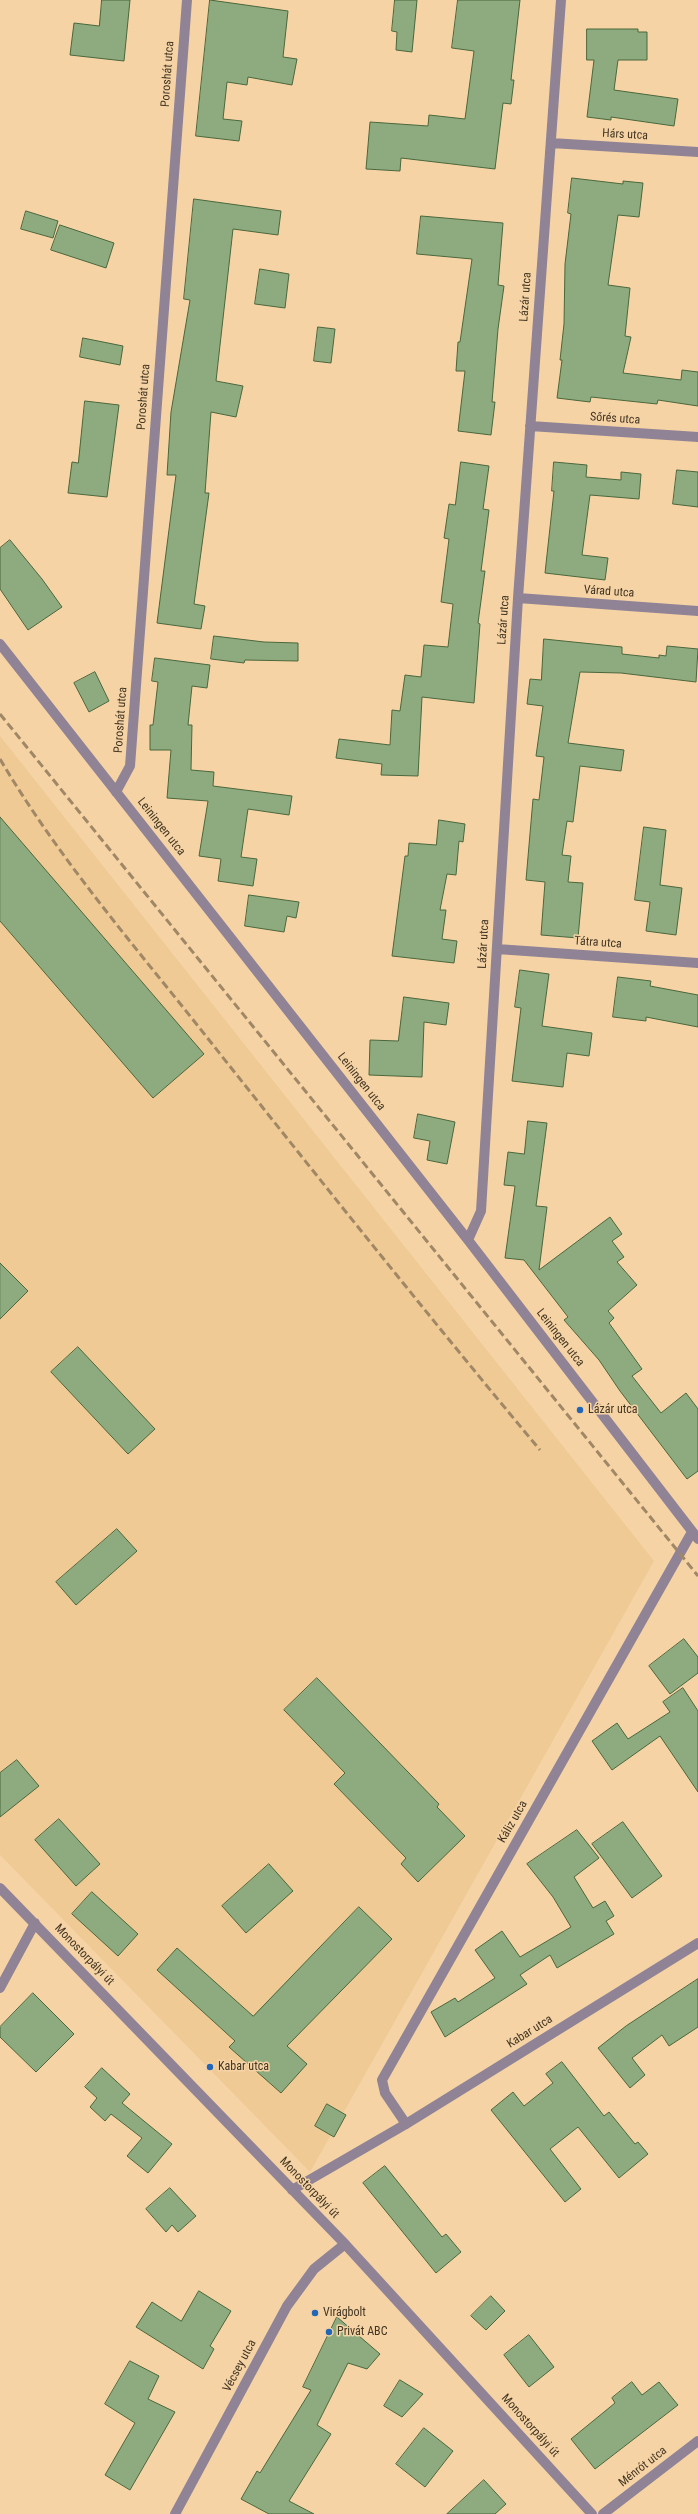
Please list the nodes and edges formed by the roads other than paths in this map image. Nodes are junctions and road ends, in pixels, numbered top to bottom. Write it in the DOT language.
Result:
graph roads {
  1 [pos="187,0"];
  2 [pos="561,0"];
  3 [pos="551,143"];
  4 [pos="698,152"];
  5 [pos="530,426"];
  6 [pos="698,437"];
  7 [pos="518,598"];
  8 [pos="698,611"];
  9 [pos="0,644"];
  10 [pos="116,792"];
  11 [pos="497,949"];
  12 [pos="698,963"];
  13 [pos="468,1240"];
  14 [pos="695,1536"];
  15 [pos="0,1888"];
  16 [pos="35,1924"];
  17 [pos="698,1943"];
  18 [pos="0,1988"];
  19 [pos="406,2124"];
  20 [pos="292,2190"];
  21 [pos="345,2244"];
  22 [pos="698,2441"];
  23 [pos="175,2514"];
  24 [pos="592,2514"];
  25 [pos="603,2514"];
  1 -- 10 [label="street, Poroshát utca"];
  2 -- 3 [label="street, Lázár utca"];
  3 -- 4 [label="street, Hárs utca"];
  3 -- 5 [label="street, Lázár utca"];
  5 -- 6 [label="street, Sőrés utca"];
  5 -- 7 [label="street, Lázár utca"];
  7 -- 8 [label="street, Várad utca"];
  7 -- 11 [label="street, Lázár utca"];
  9 -- 10 [label="street, Leiningen utca"];
  10 -- 13 [label="street, Leiningen utca"];
  11 -- 12 [label="street, Tátra utca"];
  11 -- 13 [label="street, Lázár utca"];
  13 -- 14 [label="street, Leiningen utca"];
  14 -- 19 [label="street, Káliz utca"];
  15 -- 16 [label="street, Monostorpályi út"];
  16 -- 18 [label="street"];
  16 -- 20 [label="street, Monostorpályi út"];
  17 -- 19 [label="street, Kabar utca"];
  19 -- 20 [label="street, Kabar utca"];
  20 -- 21 [label="street, Monostorpályi út"];
  21 -- 23 [label="street, Vécsey utca"];
  21 -- 24 [label="street, Monostorpályi út"];
  22 -- 25 [label="street, Ménrót utca"];
}
